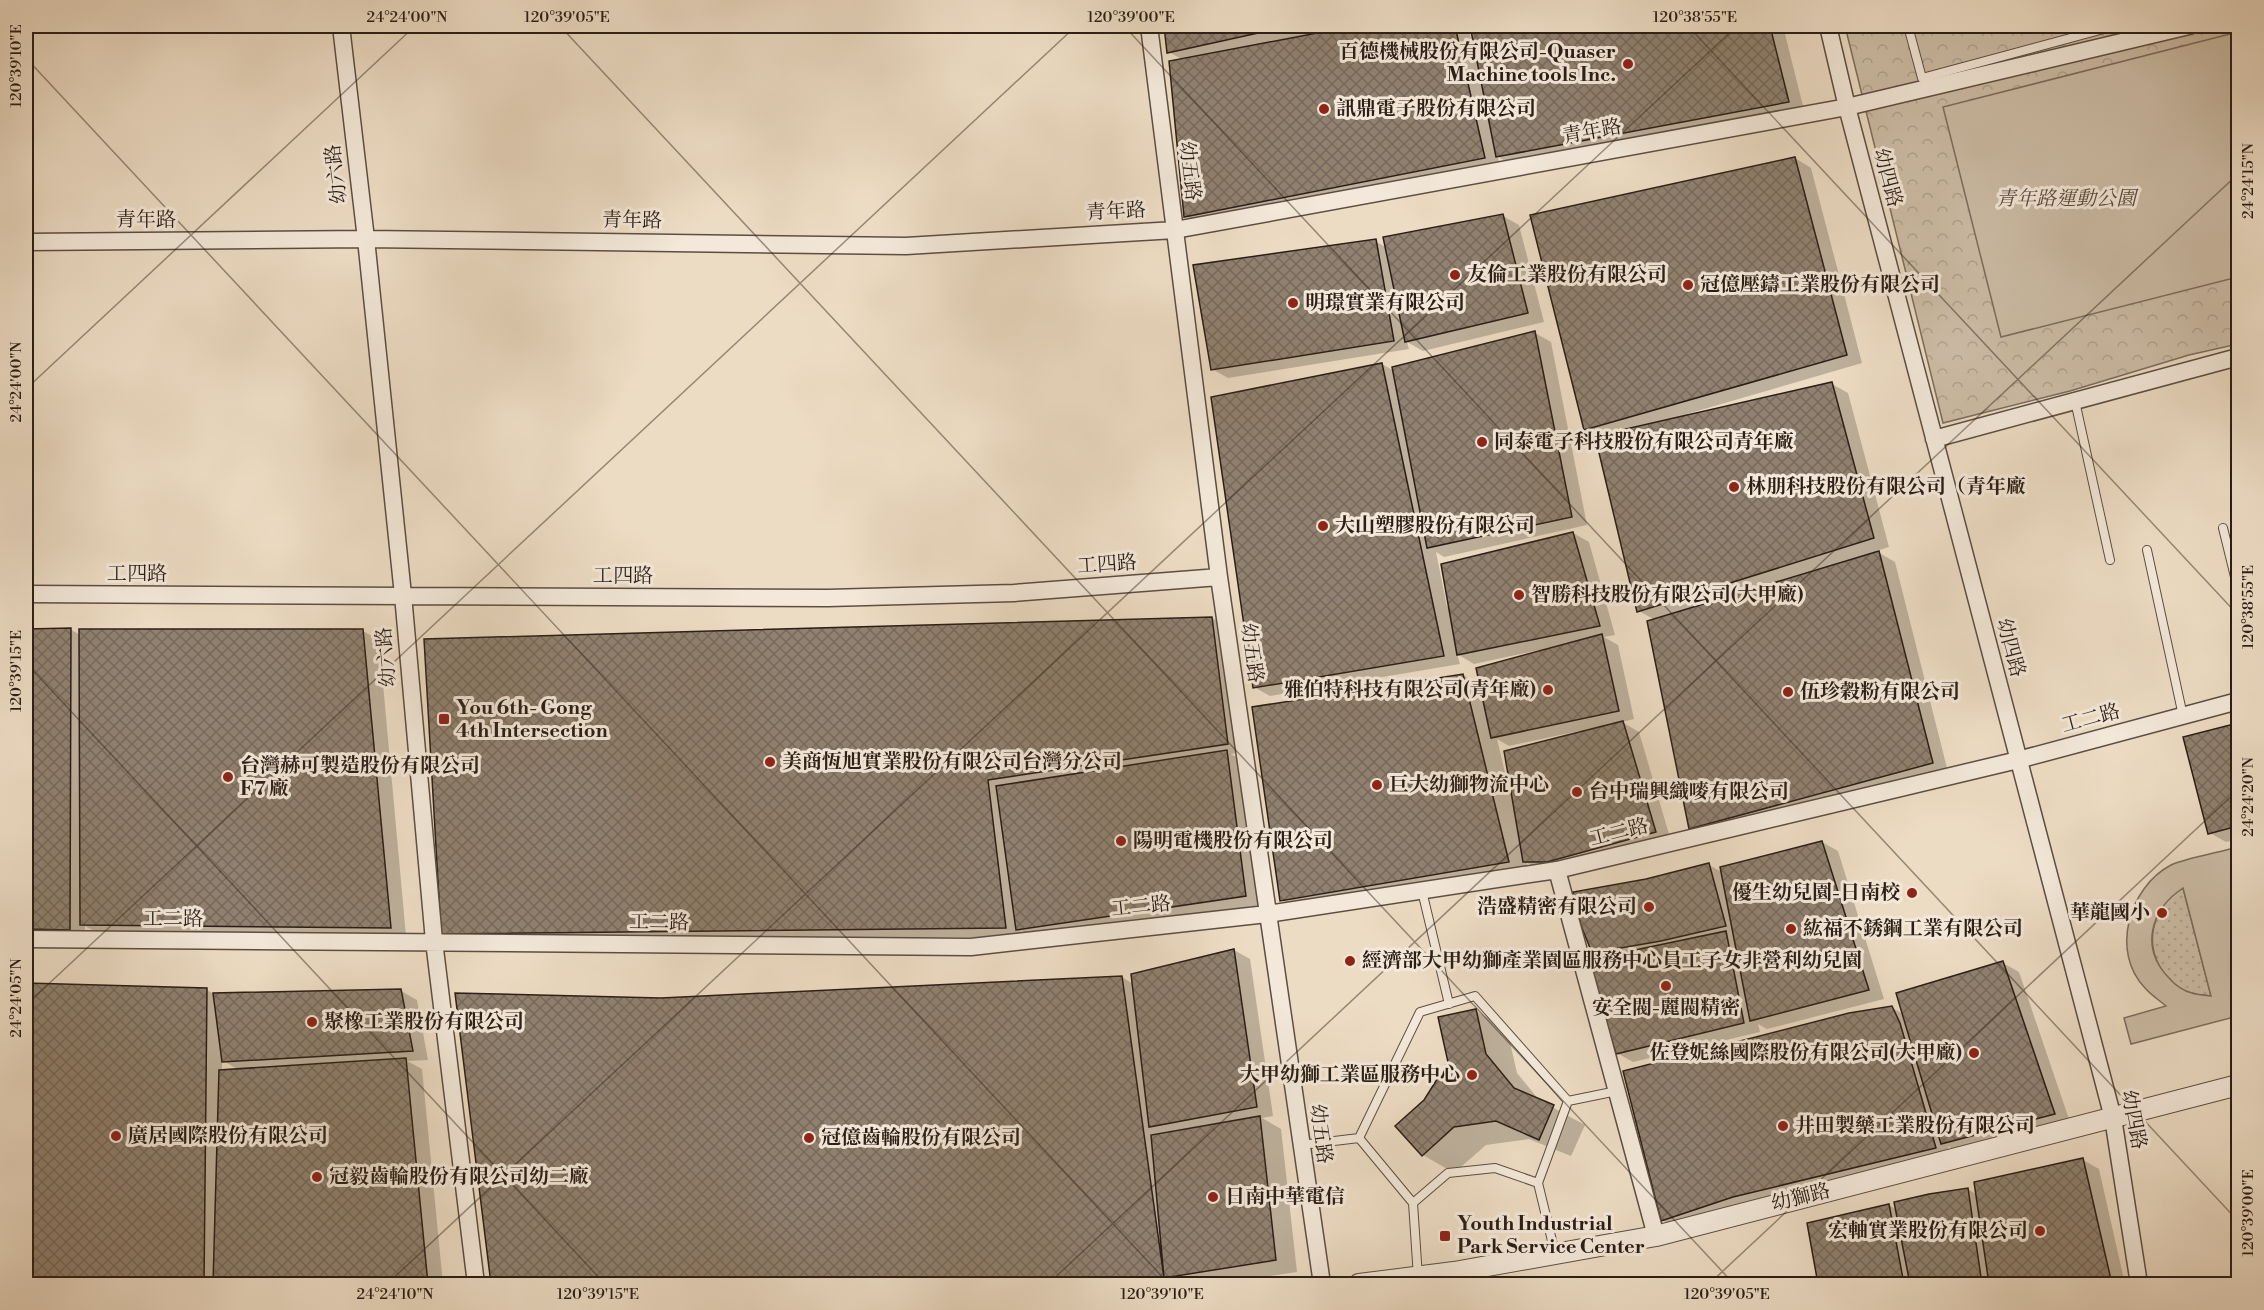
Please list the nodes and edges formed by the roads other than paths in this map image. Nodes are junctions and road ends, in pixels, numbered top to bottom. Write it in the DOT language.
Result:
graph roads {
  1 [pos="341,26"];
  2 [pos="1149,26"];
  3 [pos="1828,26"];
  4 [pos="1908,26"];
  5 [pos="2115,26"];
  6 [pos="2189,26"];
  7 [pos="2156,29"];
  8 [pos="1847,107"];
  9 [pos="1175,230"];
  10 [pos="366,239"];
  11 [pos="26,242"];
  12 [pos="2238,357"];
  13 [pos="2075,401"];
  14 [pos="1934,439"];
  15 [pos="2223,528"];
  16 [pos="2147,550"];
  17 [pos="2110,560"];
  18 [pos="1220,577"];
  19 [pos="2238,589"];
  20 [pos="26,594"];
  21 [pos="403,595"];
  22 [pos="2238,701"];
  23 [pos="2183,716"];
  24 [pos="2018,760"];
  25 [pos="1557,870"];
  26 [pos="1422,891"];
  27 [pos="1267,914"];
  28 [pos="26,939"];
  29 [pos="434,941"];
  30 [pos="1449,1004"];
  31 [pos="2238,1085"];
  32 [pos="1617,1091"];
  33 [pos="1568,1101"];
  34 [pos="2113,1118"];
  35 [pos="1359,1137"];
  36 [pos="1301,1145"];
  37 [pos="1538,1183"];
  38 [pos="1413,1203"];
  39 [pos="1656,1236"];
  40 [pos="1556,1254"];
  41 [pos="1418,1276"];
  42 [pos="476,1284"];
  43 [pos="1322,1284"];
  44 [pos="1359,1284"];
  45 [pos="2139,1284"];
  1 -- 10 [label="street, 幼六路"];
  2 -- 9 [label="street, 幼五路"];
  3 -- 8 [label="street, 幼四路"];
  4 -- 5 [label="lane"];
  6 -- 7 [label="street, 青年路"];
  7 -- 8 [label="street, 青年路"];
  8 -- 9 [label="street, 青年路"];
  8 -- 14 [label="street, 幼四路"];
  9 -- 10 [label="street, 青年路"];
  9 -- 18 [label="street, 幼五路"];
  10 -- 11 [label="street, 青年路"];
  10 -- 21 [label="street, 幼六路"];
  12 -- 13 [label="street"];
  13 -- 14 [label="street"];
  13 -- 17 [label="lane"];
  14 -- 24 [label="street, 幼四路"];
  15 -- 19 [label="lane"];
  16 -- 23 [label="lane"];
  18 -- 21 [label="street, 工四路"];
  18 -- 27 [label="street, 幼五路"];
  20 -- 21 [label="street, 工四路"];
  21 -- 29 [label="street, 幼六路"];
  22 -- 23 [label="street, 工二路"];
  23 -- 24 [label="street, 工二路"];
  24 -- 25 [label="street, 工二路"];
  24 -- 34 [label="street, 幼四路"];
  25 -- 26 [label="street, 工二路"];
  25 -- 32 [label="street"];
  26 -- 27 [label="street, 工二路"];
  26 -- 30 [label="lane"];
  27 -- 29 [label="street, 工二路"];
  27 -- 36 [label="street, 幼五路"];
  28 -- 29 [label="street, 工二路"];
  29 -- 42 [label="street, 幼六路"];
  30 -- 33 [label="lane"];
  30 -- 35 [label="lane"];
  31 -- 34 [label="street, 幼獅路"];
  32 -- 33 [label="lane"];
  32 -- 39 [label="street"];
  33 -- 37 [label="lane"];
  34 -- 39 [label="street, 幼獅路"];
  34 -- 45 [label="street, 幼四路"];
  35 -- 36 [label="lane"];
  35 -- 38 [label="lane"];
  36 -- 43 [label="street, 幼五路"];
  37 -- 38 [label="lane"];
  37 -- 40 [label="lane"];
  38 -- 41 [label="lane"];
  39 -- 40 [label="street, 幼獅路"];
  40 -- 41 [label="street, 幼獅路"];
  41 -- 44 [label="street, 幼獅路"];
}
